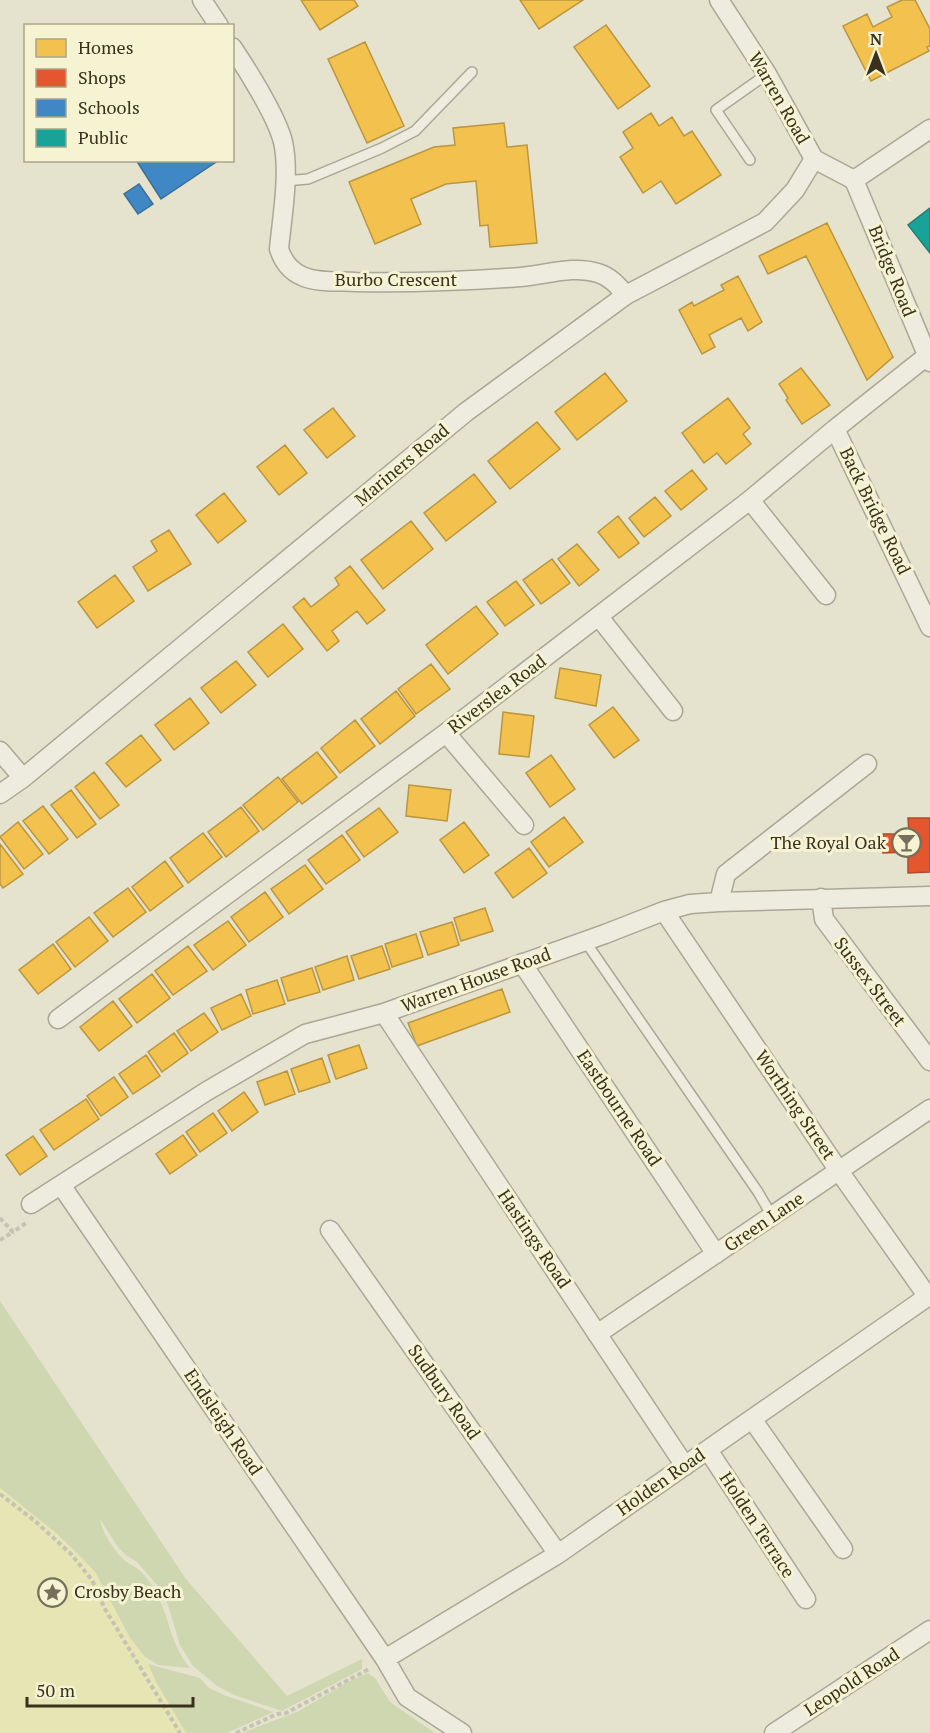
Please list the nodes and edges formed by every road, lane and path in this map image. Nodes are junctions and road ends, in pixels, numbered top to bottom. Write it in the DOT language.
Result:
graph roads {
  1 [pos="202,0"];
  2 [pos="719,0"];
  3 [pos="218,24"];
  4 [pos="234,50"];
  5 [pos="472,72"];
  6 [pos="767,74"];
  7 [pos="930,129"];
  8 [pos="814,159"];
  9 [pos="750,160"];
  10 [pos="854,180"];
  11 [pos="284,181"];
  12 [pos="626,295"];
  13 [pos="928,359"];
  14 [pos="835,429"];
  15 [pos="750,500"];
  16 [pos="826,595"];
  17 [pos="598,617"];
  18 [pos="930,627"];
  19 [pos="673,711"];
  20 [pos="446,734"];
  21 [pos="0,751"];
  22 [pos="867,764"];
  23 [pos="23,778"];
  24 [pos="0,794"];
  25 [pos="524,825"];
  26 [pos="930,896"];
  27 [pos="821,898"];
  28 [pos="719,903"];
  29 [pos="664,911"];
  30 [pos="585,941"];
  31 [pos="522,963"];
  32 [pos="384,1013"];
  33 [pos="58,1019"];
  34 [pos="930,1061"];
  35 [pos="930,1109"];
  36 [pos="839,1170"];
  37 [pos="61,1185"];
  38 [pos="31,1204"];
  39 [pos="772,1216"];
  40 [pos="330,1230"];
  41 [pos="13,1232"];
  42 [pos="0,1240"];
  43 [pos="716,1254"];
  44 [pos="929,1296"];
  45 [pos="597,1334"];
  46 [pos="752,1419"];
  47 [pos="708,1450"];
  48 [pos="685,1466"];
  49 [pos="0,1494"];
  50 [pos="843,1549"];
  51 [pos="558,1554"];
  52 [pos="806,1599"];
  53 [pos="930,1630"];
  54 [pos="384,1659"];
  55 [pos="180,1733"];
  56 [pos="236,1733"];
  57 [pos="462,1733"];
  58 [pos="774,1733"];
  1 -- 3 [label="street"];
  2 -- 6 [label="street, Warren Road"];
  4 -- 11 [label="street, Burbo Crescent"];
  5 -- 11 [label="lane"];
  6 -- 8 [label="street, Warren Road"];
  6 -- 9 [label="lane"];
  7 -- 10 [label="street"];
  8 -- 10 [label="street, Warren Road"];
  8 -- 12 [label="street, Mariners Road"];
  10 -- 13 [label="street, Bridge Road"];
  11 -- 12 [label="street, Burbo Crescent"];
  12 -- 23 [label="street, Mariners Road"];
  13 -- 14 [label="street, Riverslea Road"];
  14 -- 15 [label="street, Riverslea Road"];
  14 -- 18 [label="street, Back Bridge Road"];
  15 -- 16 [label="street"];
  15 -- 17 [label="street, Riverslea Road"];
  17 -- 19 [label="street"];
  17 -- 20 [label="street, Riverslea Road"];
  20 -- 25 [label="street"];
  20 -- 33 [label="street, Riverslea Road"];
  21 -- 23 [label="street"];
  22 -- 28 [label="street"];
  23 -- 24 [label="street, Mariners Road"];
  26 -- 27 [label="street, Warren House Road"];
  27 -- 28 [label="street, Warren House Road"];
  27 -- 34 [label="street, Sussex Street"];
  28 -- 29 [label="street, Warren House Road"];
  29 -- 30 [label="street, Warren House Road"];
  29 -- 36 [label="street, Worthing Street"];
  30 -- 31 [label="street, Warren House Road"];
  30 -- 39 [label="lane"];
  31 -- 32 [label="street, Warren House Road"];
  31 -- 43 [label="street, Eastbourne Road"];
  32 -- 37 [label="street, Warren House Road"];
  32 -- 45 [label="street, Hastings Road"];
  35 -- 36 [label="street, Green Lane"];
  36 -- 39 [label="street, Green Lane"];
  36 -- 44 [label="street, Worthing Street"];
  37 -- 38 [label="street, Warren House Road"];
  37 -- 54 [label="street, Endsleigh Road"];
  39 -- 43 [label="street, Green Lane"];
  40 -- 51 [label="street, Sudbury Road"];
  41 -- 42 [label="path"];
  43 -- 45 [label="street, Green Lane"];
  44 -- 46 [label="street, Holden Road"];
  45 -- 48 [label="street, Hastings Road"];
  46 -- 47 [label="street, Holden Road"];
  46 -- 50 [label="street"];
  47 -- 48 [label="street, Holden Road"];
  47 -- 52 [label="street, Holden Terrace"];
  48 -- 51 [label="street, Holden Road"];
  49 -- 55 [label="path"];
  51 -- 54 [label="street, Holden Road"];
  53 -- 58 [label="street, Leopold Road"];
  54 -- 56 [label="path"];
  54 -- 57 [label="street, Endsleigh Road"];
}
